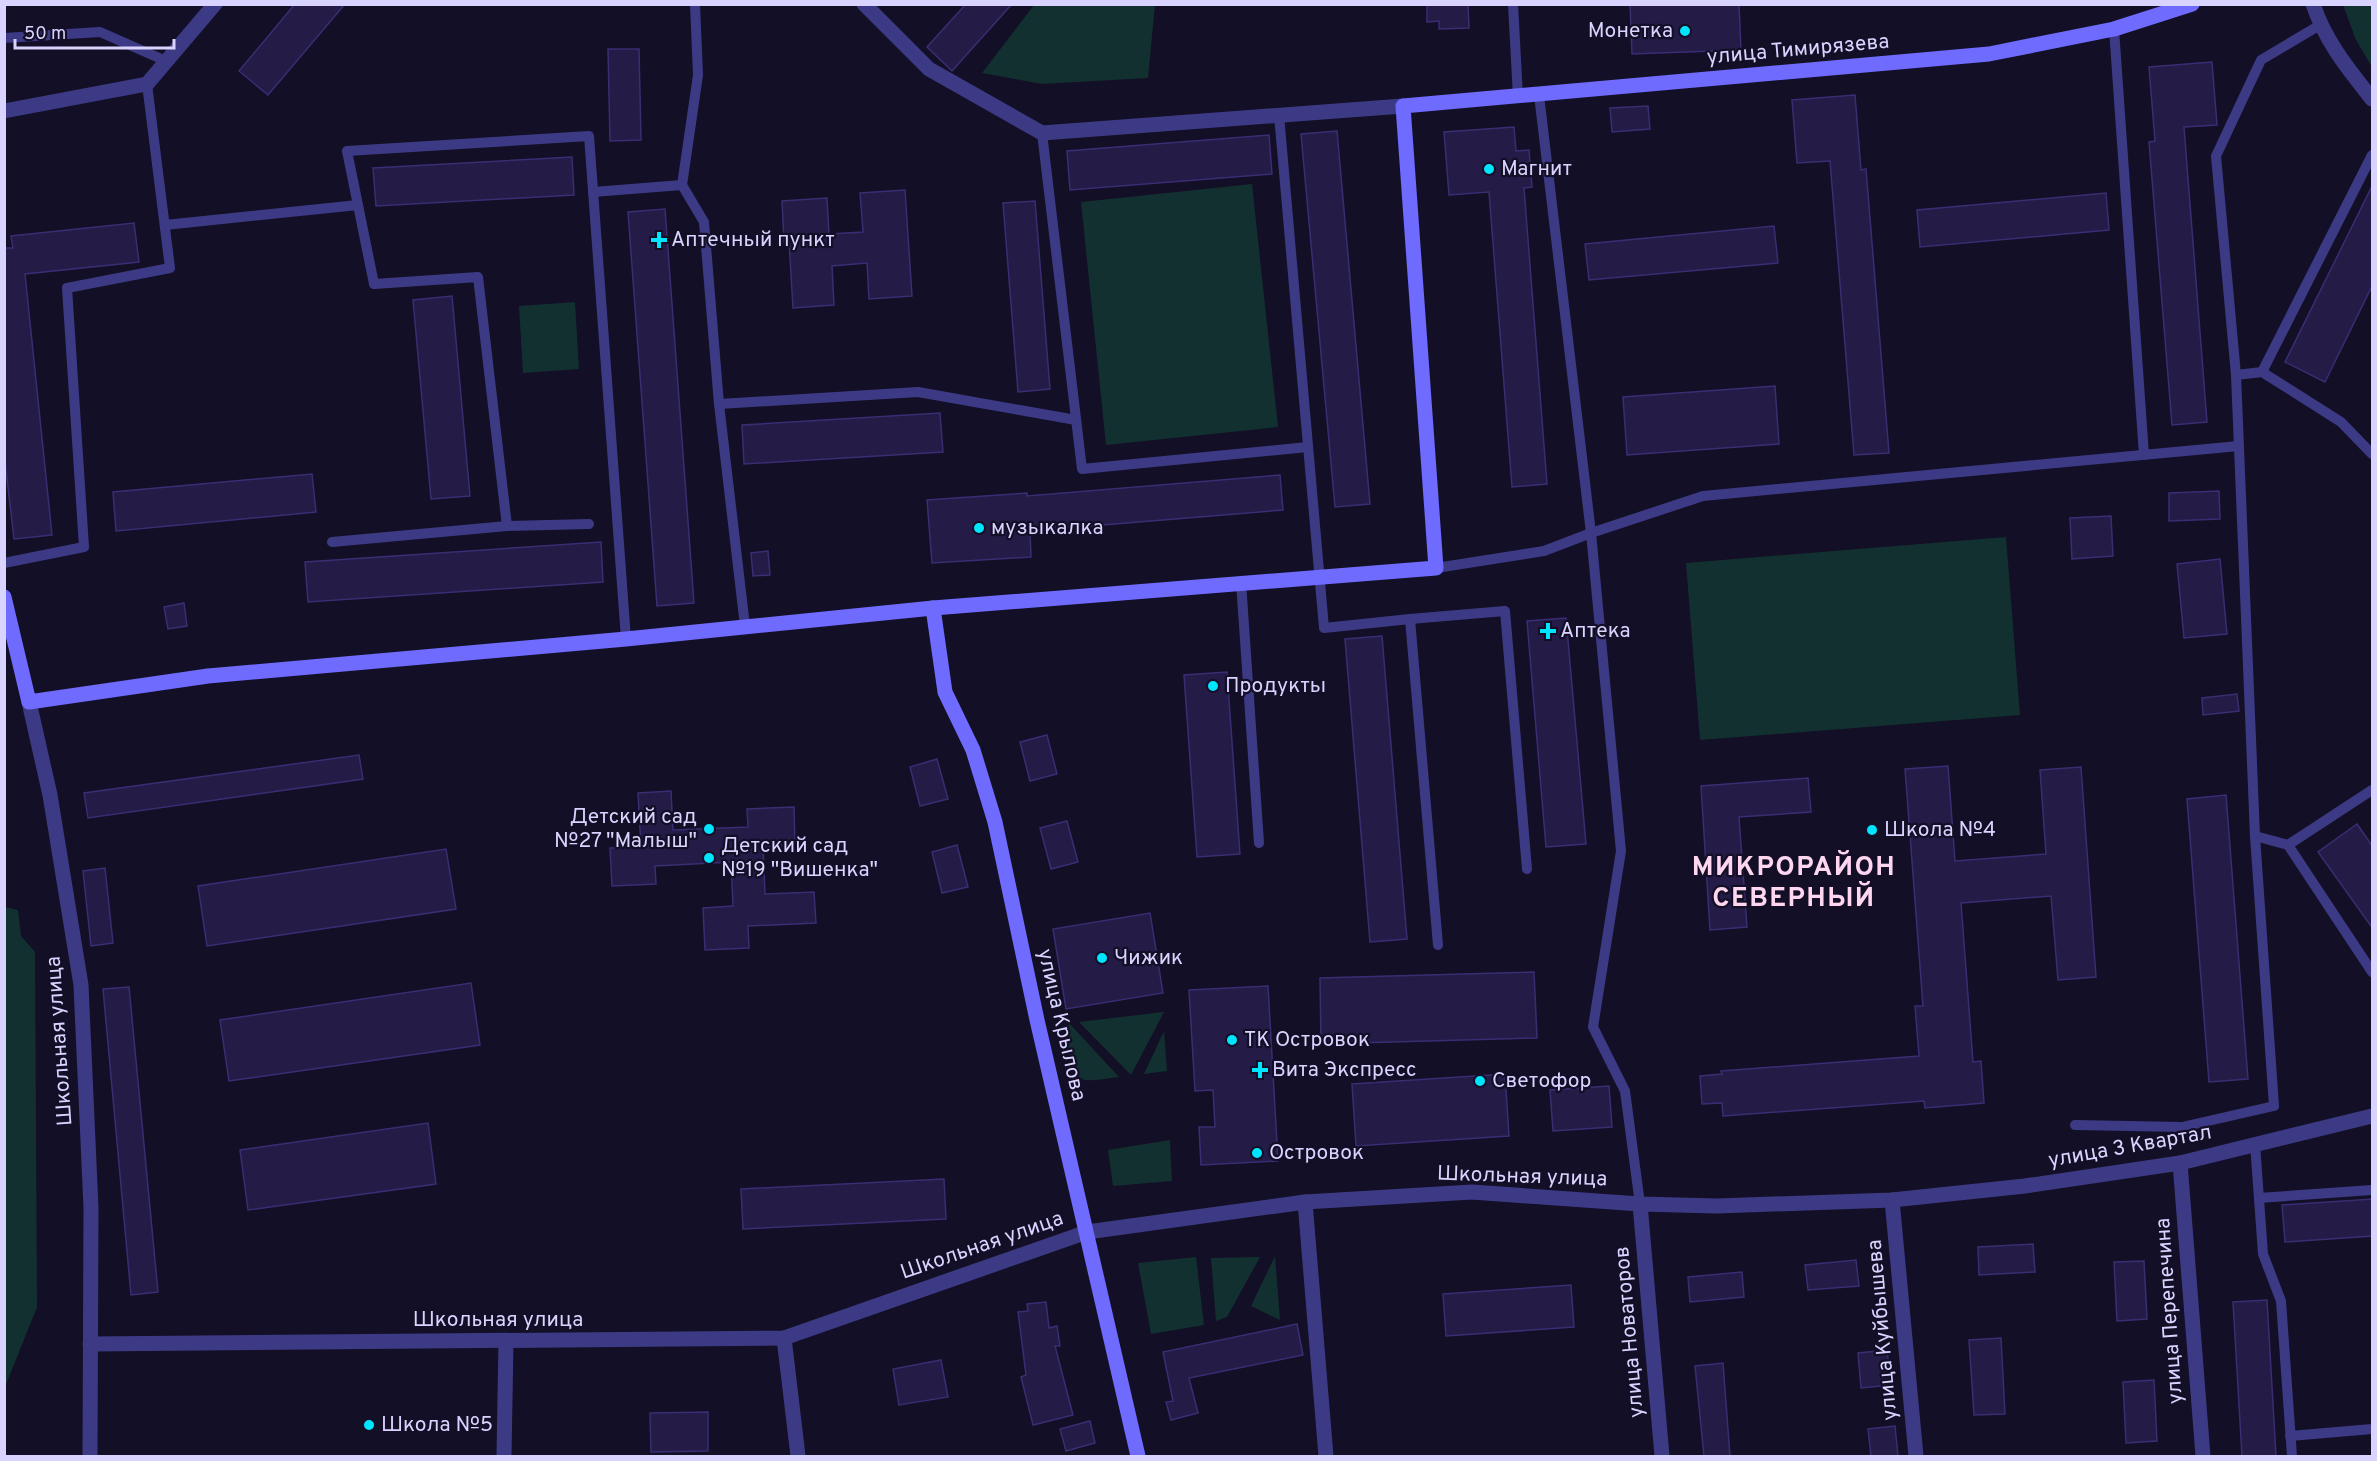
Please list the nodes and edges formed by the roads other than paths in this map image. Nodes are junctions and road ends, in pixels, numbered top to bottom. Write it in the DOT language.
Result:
graph roads {
  1 [pos="215,4"];
  2 [pos="695,4"];
  3 [pos="864,4"];
  4 [pos="1513,4"];
  5 [pos="2192,4"];
  6 [pos="2313,4"];
  7 [pos="2320,25"];
  8 [pos="2114,29"];
  9 [pos="4,38"];
  10 [pos="166,61"];
  11 [pos="147,84"];
  12 [pos="1539,95"];
  13 [pos="1518,97"];
  14 [pos="2373,99"];
  15 [pos="1403,106"];
  16 [pos="4,111"];
  17 [pos="1279,116"];
  18 [pos="1042,134"];
  19 [pos="2373,155"];
  20 [pos="682,185"];
  21 [pos="593,192"];
  22 [pos="358,206"];
  23 [pos="165,225"];
  24 [pos="2262,372"];
  25 [pos="2236,375"];
  26 [pos="719,404"];
  27 [pos="1077,420"];
  28 [pos="2239,446"];
  29 [pos="1308,447"];
  30 [pos="2373,454"];
  31 [pos="2144,455"];
  32 [pos="589,524"];
  33 [pos="507,526"];
  34 [pos="1591,533"];
  35 [pos="332,542"];
  36 [pos="4,563"];
  37 [pos="1436,568"];
  38 [pos="1319,576"];
  39 [pos="1241,582"];
  40 [pos="4,597"];
  41 [pos="933,608"];
  42 [pos="1410,619"];
  43 [pos="745,626"];
  44 [pos="626,639"];
  45 [pos="29,702"];
  46 [pos="2373,790"];
  47 [pos="2255,836"];
  48 [pos="1259,843"];
  49 [pos="2288,844"];
  50 [pos="1527,868"];
  51 [pos="1438,945"];
  52 [pos="2373,972"];
  53 [pos="2373,1116"];
  54 [pos="2075,1125"];
  55 [pos="2255,1144"];
  56 [pos="2180,1163"];
  57 [pos="2373,1190"];
  58 [pos="2259,1198"];
  59 [pos="1892,1200"];
  60 [pos="1305,1202"];
  61 [pos="1640,1204"];
  62 [pos="1087,1232"];
  63 [pos="784,1338"];
  64 [pos="506,1341"];
  65 [pos="90,1344"];
  66 [pos="2373,1429"];
  67 [pos="2290,1436"];
  68 [pos="90,1456"];
  69 [pos="504,1456"];
  70 [pos="798,1456"];
  71 [pos="1138,1456"];
  72 [pos="1326,1456"];
  73 [pos="1662,1456"];
  74 [pos="1916,1456"];
  75 [pos="2203,1456"];
  76 [pos="2292,1456"];
  1 -- 10 [label="street"];
  2 -- 20 [label="lane"];
  3 -- 18 [label="street"];
  4 -- 13 [label="lane"];
  5 -- 8 [label="street, улица Тимирязева"];
  6 -- 7 [label="street"];
  7 -- 14 [label="street"];
  7 -- 25 [label="lane"];
  8 -- 12 [label="street, улица Тимирязева"];
  8 -- 31 [label="lane"];
  9 -- 10 [label="lane"];
  10 -- 11 [label="street"];
  11 -- 16 [label="street"];
  11 -- 23 [label="lane"];
  12 -- 13 [label="street, улица Тимирязева"];
  12 -- 34 [label="lane"];
  13 -- 15 [label="street, улица Тимирязева"];
  15 -- 17 [label="street"];
  15 -- 37 [label="street"];
  17 -- 18 [label="street"];
  17 -- 29 [label="lane"];
  18 -- 27 [label="lane"];
  19 -- 24 [label="lane"];
  20 -- 21 [label="lane"];
  20 -- 26 [label="lane"];
  21 -- 22 [label="lane"];
  21 -- 44 [label="lane"];
  22 -- 23 [label="lane"];
  22 -- 33 [label="lane"];
  23 -- 36 [label="lane"];
  24 -- 25 [label="lane"];
  24 -- 30 [label="lane"];
  25 -- 28 [label="lane"];
  26 -- 27 [label="lane"];
  26 -- 43 [label="lane"];
  27 -- 29 [label="lane"];
  28 -- 31 [label="lane"];
  28 -- 47 [label="lane"];
  29 -- 38 [label="lane"];
  31 -- 34 [label="lane"];
  32 -- 33 [label="lane"];
  33 -- 35 [label="lane"];
  34 -- 37 [label="lane"];
  34 -- 61 [label="lane"];
  37 -- 38 [label="street"];
  38 -- 39 [label="street"];
  38 -- 42 [label="lane"];
  39 -- 41 [label="street"];
  39 -- 48 [label="lane"];
  40 -- 45 [label="street"];
  41 -- 43 [label="street"];
  41 -- 62 [label="street, улица Крылова"];
  42 -- 50 [label="lane"];
  42 -- 51 [label="lane"];
  43 -- 44 [label="street"];
  44 -- 45 [label="street"];
  45 -- 65 [label="street, Школьная улица"];
  46 -- 49 [label="lane"];
  47 -- 49 [label="lane"];
  47 -- 54 [label="lane"];
  49 -- 52 [label="lane"];
  53 -- 55 [label="street, улица 3 Квартал"];
  55 -- 56 [label="street, улица 3 Квартал"];
  55 -- 58 [label="lane"];
  56 -- 59 [label="street, улица 3 Квартал"];
  56 -- 75 [label="street, улица Перепечина"];
  57 -- 58 [label="lane"];
  58 -- 67 [label="lane"];
  59 -- 61 [label="street, Школьная улица"];
  59 -- 74 [label="street, улица Куйбышева"];
  60 -- 61 [label="street, Школьная улица"];
  60 -- 62 [label="street, Школьная улица"];
  60 -- 72 [label="street"];
  61 -- 73 [label="street, улица Новаторов"];
  62 -- 63 [label="street, Школьная улица"];
  62 -- 71 [label="street, улица Крылова"];
  63 -- 64 [label="street, Школьная улица"];
  63 -- 70 [label="street"];
  64 -- 65 [label="street, Школьная улица"];
  64 -- 69 [label="street"];
  65 -- 68 [label="street, Школьная улица"];
  66 -- 67 [label="lane"];
  67 -- 76 [label="lane"];
}
